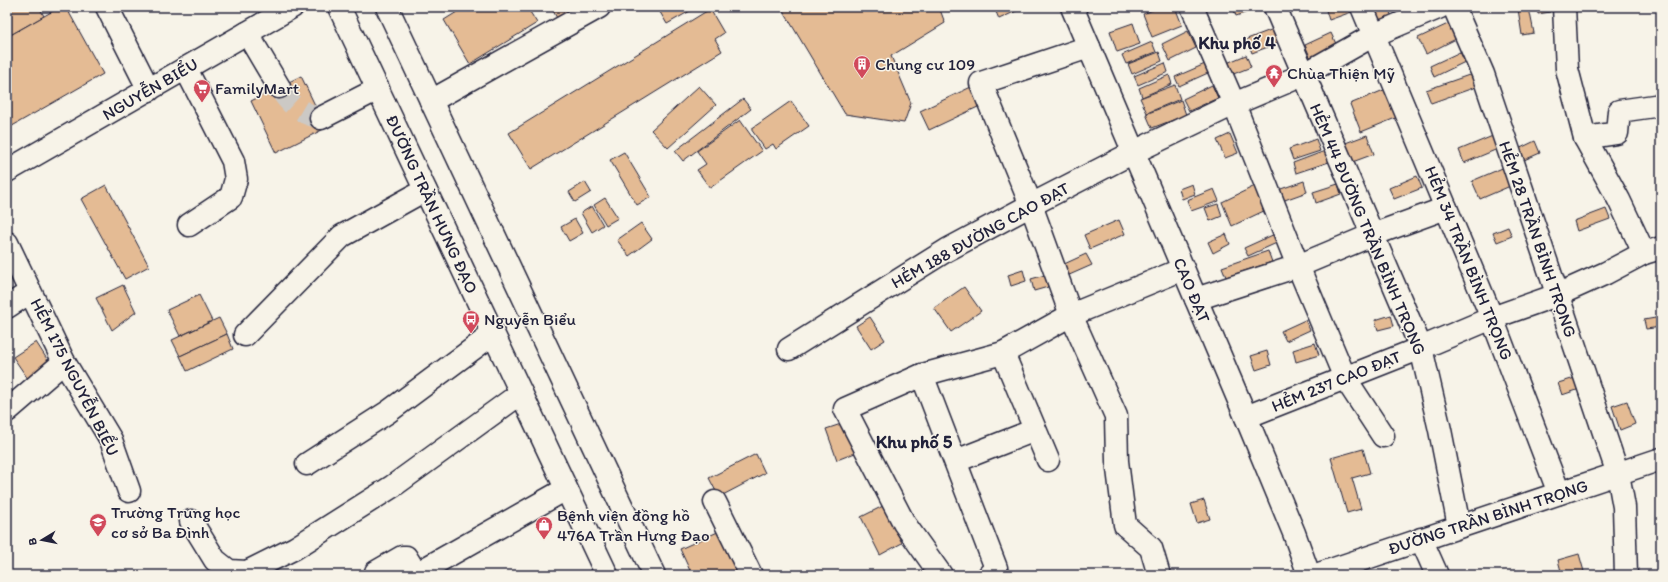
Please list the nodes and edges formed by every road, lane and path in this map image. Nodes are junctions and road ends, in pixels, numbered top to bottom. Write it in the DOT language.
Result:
graph roads {
  1 [pos="108,7"];
  2 [pos="292,7"];
  3 [pos="339,7"];
  4 [pos="387,7"];
  5 [pos="599,7"];
  6 [pos="1072,7"];
  7 [pos="1192,7"];
  8 [pos="1275,7"];
  9 [pos="1362,7"];
  10 [pos="1440,7"];
  11 [pos="1454,7"];
  12 [pos="1564,7"];
  13 [pos="247,33"];
  14 [pos="1374,35"];
  15 [pos="1089,47"];
  16 [pos="186,69"];
  17 [pos="1303,75"];
  18 [pos="279,87"];
  19 [pos="378,89"];
  20 [pos="149,90"];
  21 [pos="431,101"];
  22 [pos="1234,104"];
  23 [pos="1661,105"];
  24 [pos="321,118"];
  25 [pos="1585,138"];
  26 [pos="1134,152"];
  27 [pos="7,171"];
  28 [pos="425,190"];
  29 [pos="1031,205"];
  30 [pos="1446,208"];
  31 [pos="189,225"];
  32 [pos="1372,235"];
  33 [pos="7,243"];
  34 [pos="1652,250"];
  35 [pos="1298,266"];
  36 [pos="1183,269"];
  37 [pos="30,292"];
  38 [pos="1557,295"];
  39 [pos="1196,300"];
  40 [pos="7,307"];
  41 [pos="1071,315"];
  42 [pos="1492,318"];
  43 [pos="493,334"];
  44 [pos="245,335"];
  45 [pos="1421,348"];
  46 [pos="789,349"];
  47 [pos="1003,353"];
  48 [pos="64,362"];
  49 [pos="922,375"];
  50 [pos="1345,378"];
  51 [pos="521,393"];
  52 [pos="7,411"];
  53 [pos="1246,417"];
  54 [pos="1035,430"];
  55 [pos="1383,436"];
  56 [pos="1661,459"];
  57 [pos="1048,460"];
  58 [pos="956,461"];
  59 [pos="307,464"];
  60 [pos="1618,474"];
  61 [pos="566,489"];
  62 [pos="129,491"];
  63 [pos="1559,493"];
  64 [pos="715,502"];
  65 [pos="191,521"];
  66 [pos="1459,526"];
  67 [pos="1421,539"];
  68 [pos="376,572"];
  69 [pos="415,574"];
  70 [pos="607,575"];
  71 [pos="654,575"];
  72 [pos="751,575"];
  73 [pos="941,575"];
  74 [pos="989,575"];
  75 [pos="1159,575"];
  76 [pos="1309,575"];
  77 [pos="1316,575"];
  78 [pos="1437,575"];
  79 [pos="1626,575"];
  1 -- 20 [label="street"];
  2 -- 13 [label="street, NGUYỄN BIỂU"];
  3 -- 19 [label="street, ĐƯỜNG TRẦN HƯNG ĐẠO"];
  4 -- 21 [label="street"];
  5 -- 21 [label="street"];
  6 -- 15 [label="street, CAO ĐẠT"];
  7 -- 22 [label="street"];
  8 -- 17 [label="street, HẺM 44 ĐƯỜNG TRẦN BÌNH TRỌNG"];
  9 -- 14 [label="street, HẺM 34 TRẦN BÌNH TRỌNG"];
  10 -- 14 [label="street, HẺM 188 ĐƯỜNG CAO ĐẠT"];
  11 -- 38 [label="street, HẺM 28 TRẦN BÌNH TRỌNG"];
  12 -- 25 [label="street"];
  13 -- 16 [label="street, NGUYỄN BIỂU"];
  13 -- 18 [label="street"];
  14 -- 17 [label="street, HẺM 188 ĐƯỜNG CAO ĐẠT"];
  14 -- 30 [label="street, HẺM 34 TRẦN BÌNH TRỌNG"];
  15 -- 26 [label="street, CAO ĐẠT"];
  15 -- 29 [label="street"];
  16 -- 20 [label="street, NGUYỄN BIỂU"];
  16 -- 31 [label="street"];
  17 -- 22 [label="street, HẺM 188 ĐƯỜNG CAO ĐẠT"];
  17 -- 32 [label="street, HẺM 44 ĐƯỜNG TRẦN BÌNH TRỌNG"];
  19 -- 24 [label="street"];
  19 -- 28 [label="street, ĐƯỜNG TRẦN HƯNG ĐẠO"];
  20 -- 27 [label="street, NGUYỄN BIỂU"];
  21 -- 71 [label="street"];
  22 -- 26 [label="street, HẺM 188 ĐƯỜNG CAO ĐẠT"];
  22 -- 35 [label="street"];
  23 -- 25 [label="street"];
  25 -- 34 [label="street"];
  26 -- 29 [label="street, HẺM 188 ĐƯỜNG CAO ĐẠT"];
  26 -- 36 [label="street, CAO ĐẠT"];
  28 -- 43 [label="street, ĐƯỜNG TRẦN HƯNG ĐẠO"];
  28 -- 44 [label="street"];
  29 -- 41 [label="street"];
  29 -- 46 [label="street, HẺM 188 ĐƯỜNG CAO ĐẠT"];
  30 -- 32 [label="street"];
  30 -- 42 [label="street, HẺM 34 TRẦN BÌNH TRỌNG"];
  32 -- 35 [label="street"];
  32 -- 45 [label="street, HẺM 44 ĐƯỜNG TRẦN BÌNH TRỌNG"];
  33 -- 37 [label="street, HẺM 175 NGUYỄN BIỂU"];
  34 -- 38 [label="street, HẺM 237 CAO ĐẠT"];
  35 -- 39 [label="street"];
  35 -- 50 [label="street"];
  36 -- 39 [label="street, CAO ĐẠT"];
  36 -- 41 [label="street"];
  37 -- 40 [label="street"];
  37 -- 48 [label="street, HẺM 175 NGUYỄN BIỂU"];
  38 -- 42 [label="street, HẺM 237 CAO ĐẠT"];
  38 -- 60 [label="street, HẺM 28 TRẦN BÌNH TRỌNG"];
  39 -- 53 [label="street, CAO ĐẠT"];
  41 -- 47 [label="street"];
  41 -- 75 [label="street"];
  42 -- 45 [label="street, HẺM 237 CAO ĐẠT"];
  42 -- 63 [label="street, HẺM 34 TRẦN BÌNH TRỌNG"];
  43 -- 51 [label="street, ĐƯỜNG TRẦN HƯNG ĐẠO"];
  43 -- 59 [label="street"];
  45 -- 50 [label="street, HẺM 237 CAO ĐẠT"];
  45 -- 66 [label="street, HẺM 44 ĐƯỜNG TRẦN BÌNH TRỌNG"];
  47 -- 49 [label="street"];
  47 -- 54 [label="street"];
  48 -- 52 [label="street"];
  48 -- 62 [label="street, HẺM 175 NGUYỄN BIỂU"];
  49 -- 58 [label="street"];
  49 -- 73 [label="street"];
  50 -- 53 [label="street, HẺM 237 CAO ĐẠT"];
  50 -- 55 [label="street"];
  51 -- 61 [label="street, ĐƯỜNG TRẦN HƯNG ĐẠO"];
  51 -- 65 [label="street"];
  53 -- 76 [label="street, CAO ĐẠT"];
  54 -- 57 [label="street"];
  54 -- 58 [label="street"];
  56 -- 60 [label="street, ĐƯỜNG TRẦN BÌNH TRỌNG"];
  58 -- 74 [label="street"];
  60 -- 63 [label="street, ĐƯỜNG TRẦN BÌNH TRỌNG"];
  60 -- 79 [label="street, HẺM 28 TRẦN BÌNH TRỌNG"];
  61 -- 69 [label="street"];
  61 -- 70 [label="street, ĐƯỜNG TRẦN HƯNG ĐẠO"];
  63 -- 66 [label="street, ĐƯỜNG TRẦN BÌNH TRỌNG"];
  64 -- 72 [label="street"];
  66 -- 67 [label="street, ĐƯỜNG TRẦN BÌNH TRỌNG"];
  67 -- 77 [label="street, ĐƯỜNG TRẦN BÌNH TRỌNG"];
  67 -- 78 [label="street"];
  68 -- 69 [label="street"];
}
